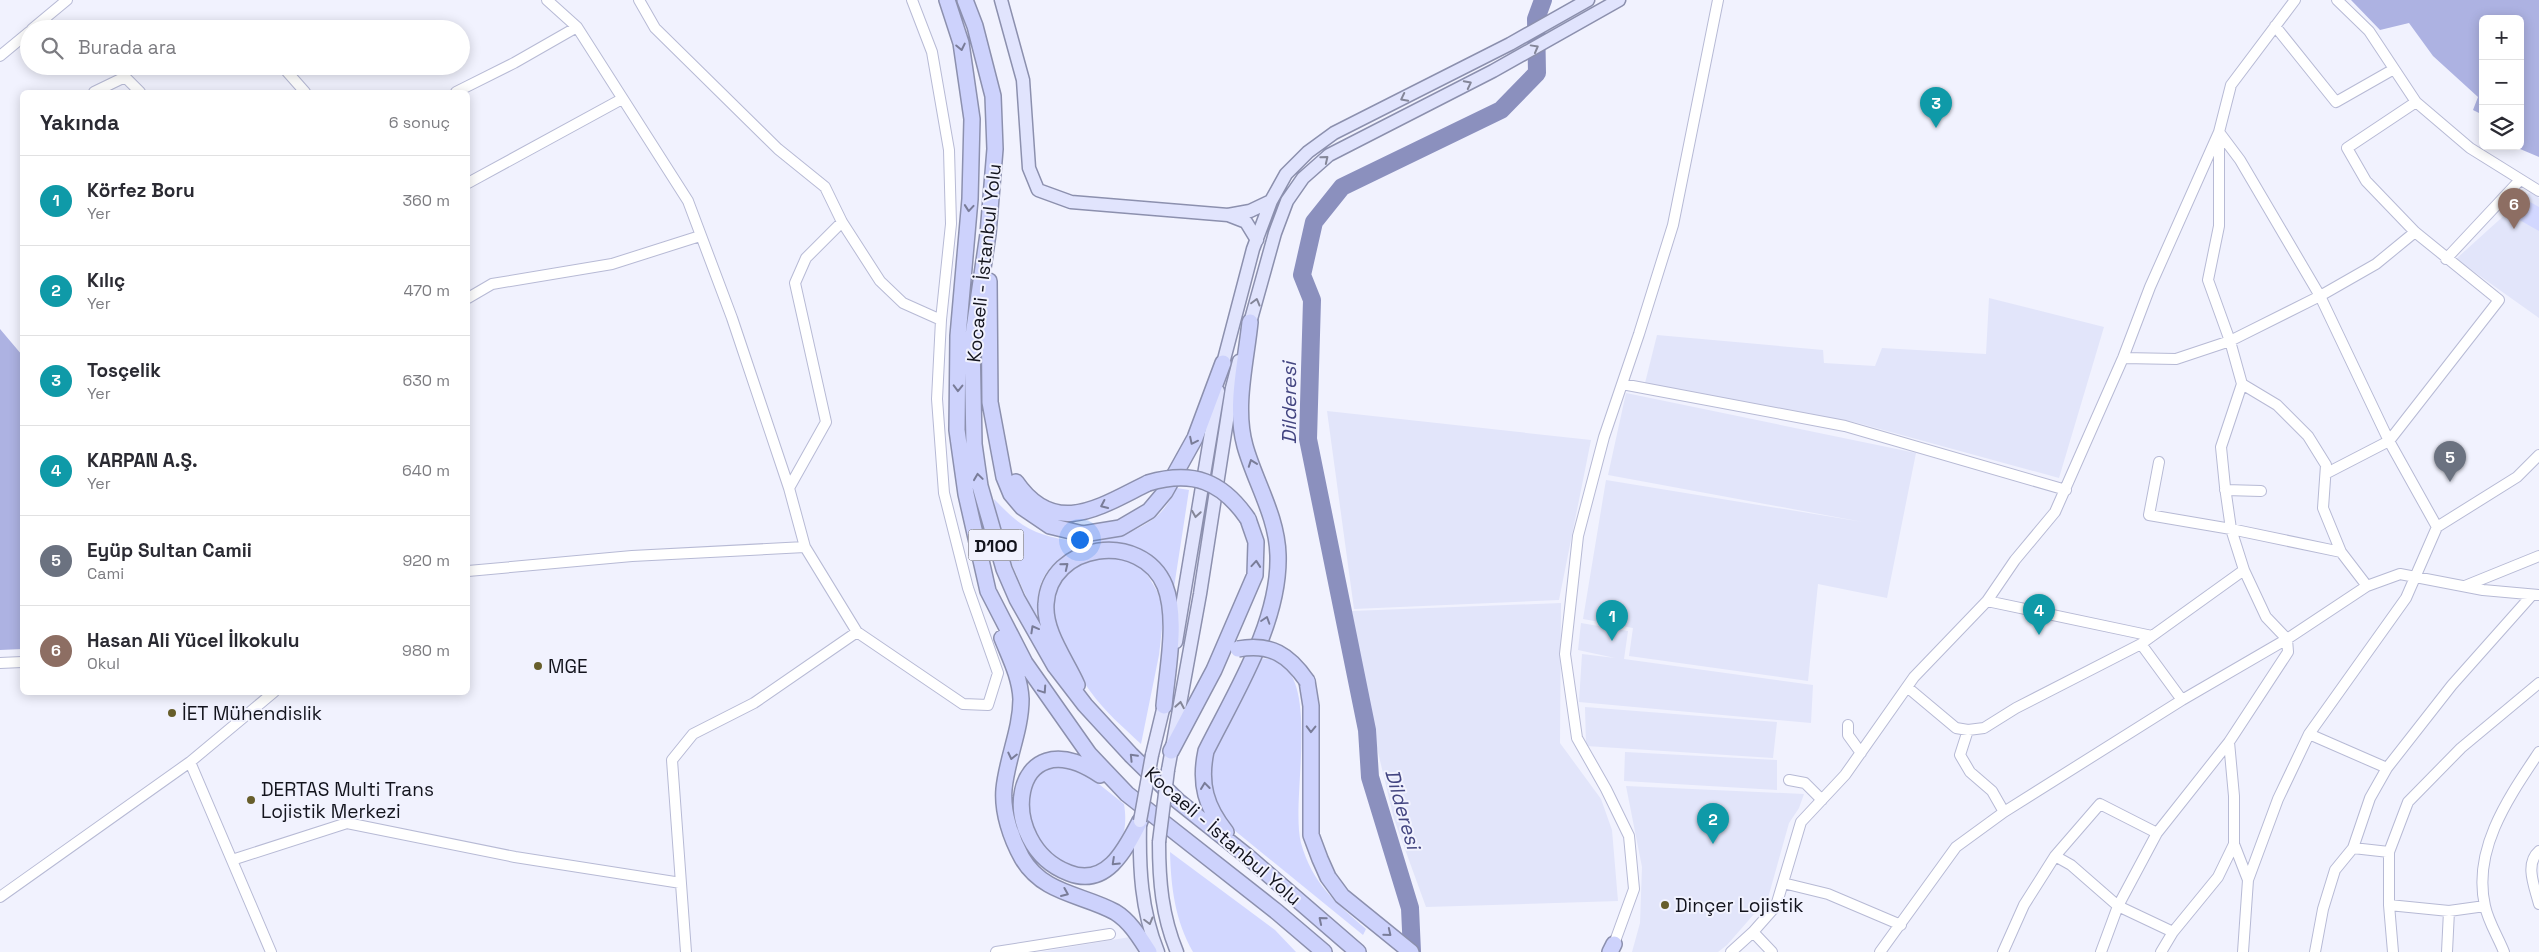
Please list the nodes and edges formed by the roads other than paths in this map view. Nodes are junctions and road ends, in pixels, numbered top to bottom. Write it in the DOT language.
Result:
graph roads {
  1 [pos="67,0"];
  2 [pos="547,0"];
  3 [pos="639,0"];
  4 [pos="912,0"];
  5 [pos="946,0"];
  6 [pos="965,0"];
  7 [pos="1001,0"];
  8 [pos="1619,0"];
  9 [pos="1718,0"];
  10 [pos="2295,0"];
  11 [pos="2337,0"];
  12 [pos="1587,1"];
  13 [pos="43,20"];
  14 [pos="2275,26"];
  15 [pos="576,28"];
  16 [pos="20,39"];
  17 [pos="0,56"];
  18 [pos="2394,69"];
  19 [pos="290,75"];
  20 [pos="98,90"];
  21 [pos="138,90"];
  22 [pos="303,90"];
  23 [pos="460,90"];
  24 [pos="622,99"];
  25 [pos="2416,102"];
  26 [pos="2219,132"];
  27 [pos="2519,181"];
  28 [pos="470,182"];
  29 [pos="2539,192"];
  30 [pos="1271,201"];
  31 [pos="1228,215"];
  32 [pos="842,222"];
  33 [pos="2415,232"];
  34 [pos="988,234"];
  35 [pos="700,236"];
  36 [pos="1257,240"];
  37 [pos="2446,259"];
  38 [pos="2320,296"];
  39 [pos="470,297"];
  40 [pos="941,320"];
  41 [pos="1250,322"];
  42 [pos="2230,341"];
  43 [pos="2123,358"];
  44 [pos="1223,363"];
  45 [pos="1622,384"];
  46 [pos="2242,384"];
  47 [pos="993,421"];
  48 [pos="2389,441"];
  49 [pos="2539,455"];
  50 [pos="2159,462"];
  51 [pos="2326,473"];
  52 [pos="789,488"];
  53 [pos="2066,490"];
  54 [pos="2225,490"];
  55 [pos="2261,491"];
  56 [pos="2437,527"];
  57 [pos="2231,529"];
  58 [pos="806,547"];
  59 [pos="2341,552"];
  60 [pos="2539,556"];
  61 [pos="2244,570"];
  62 [pos="470,571"];
  63 [pos="2414,576"];
  64 [pos="2367,586"];
  65 [pos="2464,586"];
  66 [pos="988,591"];
  67 [pos="2536,595"];
  68 [pos="1987,601"];
  69 [pos="857,632"];
  70 [pos="2152,636"];
  71 [pos="2287,639"];
  72 [pos="2141,644"];
  73 [pos="20,662"];
  74 [pos="0,663"];
  75 [pos="1214,670"];
  76 [pos="2539,683"];
  77 [pos="1907,687"];
  78 [pos="270,695"];
  79 [pos="2182,700"];
  80 [pos="1085,705"];
  81 [pos="1164,706"];
  82 [pos="1848,725"];
  83 [pos="1968,730"];
  84 [pos="2309,734"];
  85 [pos="2229,742"];
  86 [pos="1171,751"];
  87 [pos="2539,752"];
  88 [pos="1861,753"];
  89 [pos="190,762"];
  90 [pos="2387,768"];
  91 [pos="1788,780"];
  92 [pos="1127,794"];
  93 [pos="1822,800"];
  94 [pos="2004,812"];
  95 [pos="1140,821"];
  96 [pos="2157,833"];
  97 [pos="2234,844"];
  98 [pos="2353,848"];
  99 [pos="2539,851"];
  100 [pos="2388,852"];
  101 [pos="1247,856"];
  102 [pos="2055,856"];
  103 [pos="232,860"];
  104 [pos="2248,880"];
  105 [pos="681,883"];
  106 [pos="1783,883"];
  107 [pos="0,897"];
  108 [pos="2539,904"];
  109 [pos="2389,905"];
  110 [pos="2118,906"];
  111 [pos="2485,906"];
  112 [pos="2449,911"];
  113 [pos="1277,912"];
  114 [pos="1901,925"];
  115 [pos="1753,932"];
  116 [pos="2173,932"];
  117 [pos="1110,934"];
  118 [pos="1346,940"];
  119 [pos="1612,949"];
  120 [pos="271,952"];
  121 [pos="686,952"];
  122 [pos="996,952"];
  123 [pos="1149,952"];
  124 [pos="1158,952"];
  125 [pos="1177,952"];
  126 [pos="1306,952"];
  127 [pos="1324,952"];
  128 [pos="1358,952"];
  129 [pos="1368,952"];
  130 [pos="1411,952"];
  131 [pos="1731,952"];
  132 [pos="1772,952"];
  133 [pos="1880,952"];
  134 [pos="2003,952"];
  135 [pos="2102,952"];
  136 [pos="2161,952"];
  137 [pos="2243,952"];
  138 [pos="2315,952"];
  139 [pos="2393,952"];
  140 [pos="2446,952"];
  141 [pos="2504,952"];
  1 -- 13 [label="street"];
  2 -- 15 [label="street"];
  3 -- 32 [label="street"];
  4 -- 40 [label="street"];
  5 -- 66 [label="highway, one-way"];
  6 -- 34 [label="highway, Kocaeli - İstanbul Yolu / D100"];
  7 -- 31 [label="main road"];
  41 -- 8 [label="main road, one-way"];
  9 -- 45 [label="street"];
  10 -- 14 [label="street"];
  11 -- 18 [label="street"];
  12 -- 30 [label="main road, one-way"];
  14 -- 18 [label="street"];
  14 -- 26 [label="street"];
  15 -- 23 [label="street"];
  15 -- 24 [label="street"];
  16 -- 17 [label="street"];
  18 -- 25 [label="street"];
  19 -- 22 [label="street"];
  20 -- 21 [label="street"];
  24 -- 28 [label="street"];
  24 -- 35 [label="street"];
  25 -- 27 [label="street"];
  25 -- 33 [label="street"];
  26 -- 38 [label="street"];
  26 -- 42 [label="street"];
  26 -- 43 [label="street"];
  27 -- 29 [label="street"];
  27 -- 37 [label="street"];
  30 -- 31 [label="main road"];
  30 -- 36 [label="main road"];
  31 -- 36 [label="main road"];
  32 -- 40 [label="street"];
  32 -- 52 [label="street"];
  33 -- 37 [label="street"];
  33 -- 38 [label="street"];
  34 -- 47 [label="highway"];
  80 -- 34 [label="highway, Kocaeli - İstanbul Yolu / D100, one-way"];
  35 -- 39 [label="street"];
  35 -- 52 [label="street"];
  36 -- 44 [label="main road"];
  37 -- 48 [label="street"];
  38 -- 42 [label="street"];
  38 -- 48 [label="street"];
  40 -- 69 [label="street"];
  86 -- 41 [label="main road, one-way"];
  101 -- 41 [label="highway, one-way"];
  42 -- 43 [label="street"];
  42 -- 46 [label="street"];
  43 -- 53 [label="street"];
  44 -- 47 [label="highway, one-way"];
  44 -- 81 [label="main road, one-way"];
  45 -- 53 [label="street"];
  45 -- 119 [label="street"];
  46 -- 51 [label="street"];
  46 -- 54 [label="street"];
  75 -- 47 [label="highway, one-way, bridge"];
  48 -- 51 [label="street"];
  48 -- 56 [label="street"];
  49 -- 56 [label="street"];
  50 -- 57 [label="street"];
  51 -- 59 [label="street"];
  52 -- 58 [label="street"];
  53 -- 68 [label="street"];
  54 -- 55 [label="street"];
  54 -- 57 [label="street"];
  56 -- 63 [label="street"];
  57 -- 59 [label="street"];
  57 -- 61 [label="street"];
  58 -- 62 [label="street"];
  58 -- 69 [label="street"];
  59 -- 64 [label="street"];
  60 -- 65 [label="street"];
  61 -- 70 [label="street"];
  61 -- 71 [label="street"];
  63 -- 64 [label="street"];
  63 -- 65 [label="street"];
  63 -- 84 [label="street"];
  64 -- 71 [label="street"];
  65 -- 67 [label="street"];
  66 -- 92 [label="highway, one-way"];
  66 -- 123 [label="highway, one-way"];
  67 -- 90 [label="street"];
  68 -- 70 [label="street"];
  68 -- 77 [label="street"];
  69 -- 105 [label="street"];
  70 -- 72 [label="street"];
  71 -- 79 [label="street"];
  71 -- 85 [label="street"];
  72 -- 79 [label="street"];
  72 -- 83 [label="street"];
  73 -- 74 [label="street"];
  75 -- 86 [label="highway"];
  75 -- 130 [label="highway, one-way, bridge"];
  76 -- 100 [label="street"];
  77 -- 83 [label="street"];
  77 -- 88 [label="street"];
  78 -- 89 [label="street"];
  79 -- 94 [label="street"];
  80 -- 81 [label="highway, one-way"];
  101 -- 80 [label="highway, Kocaeli - İstanbul Yolu / D100, one-way"];
  81 -- 95 [label="main road, bridge"];
  82 -- 88 [label="street"];
  83 -- 94 [label="street"];
  84 -- 90 [label="street"];
  84 -- 104 [label="street"];
  85 -- 96 [label="street"];
  85 -- 97 [label="street"];
  86 -- 125 [label="main road, bridge"];
  87 -- 111 [label="street"];
  88 -- 93 [label="street"];
  89 -- 103 [label="street"];
  89 -- 107 [label="street"];
  90 -- 98 [label="street"];
  91 -- 93 [label="street"];
  95 -- 92 [label="highway, one-way"];
  92 -- 113 [label="highway"];
  93 -- 106 [label="street"];
  94 -- 114 [label="street"];
  95 -- 124 [label="main road, one-way"];
  96 -- 102 [label="street"];
  96 -- 110 [label="street"];
  97 -- 104 [label="street"];
  97 -- 116 [label="street"];
  98 -- 100 [label="street"];
  98 -- 138 [label="street"];
  99 -- 108 [label="street"];
  100 -- 109 [label="street"];
  118 -- 101 [label="highway, Kocaeli - İstanbul Yolu / D100, one-way"];
  102 -- 110 [label="street"];
  102 -- 134 [label="street"];
  103 -- 105 [label="street"];
  103 -- 120 [label="street"];
  104 -- 137 [label="street"];
  105 -- 121 [label="street"];
  106 -- 114 [label="street"];
  106 -- 115 [label="street"];
  109 -- 112 [label="street"];
  109 -- 139 [label="street"];
  110 -- 116 [label="street"];
  110 -- 135 [label="street"];
  111 -- 112 [label="street"];
  111 -- 141 [label="street"];
  112 -- 140 [label="street"];
  113 -- 126 [label="highway"];
  113 -- 127 [label="highway"];
  114 -- 133 [label="street"];
  115 -- 131 [label="street"];
  115 -- 132 [label="street"];
  116 -- 136 [label="street"];
  117 -- 122 [label="street"];
  118 -- 128 [label="highway, Kocaeli - İstanbul Yolu / D100"];
  118 -- 129 [label="highway"];
}
